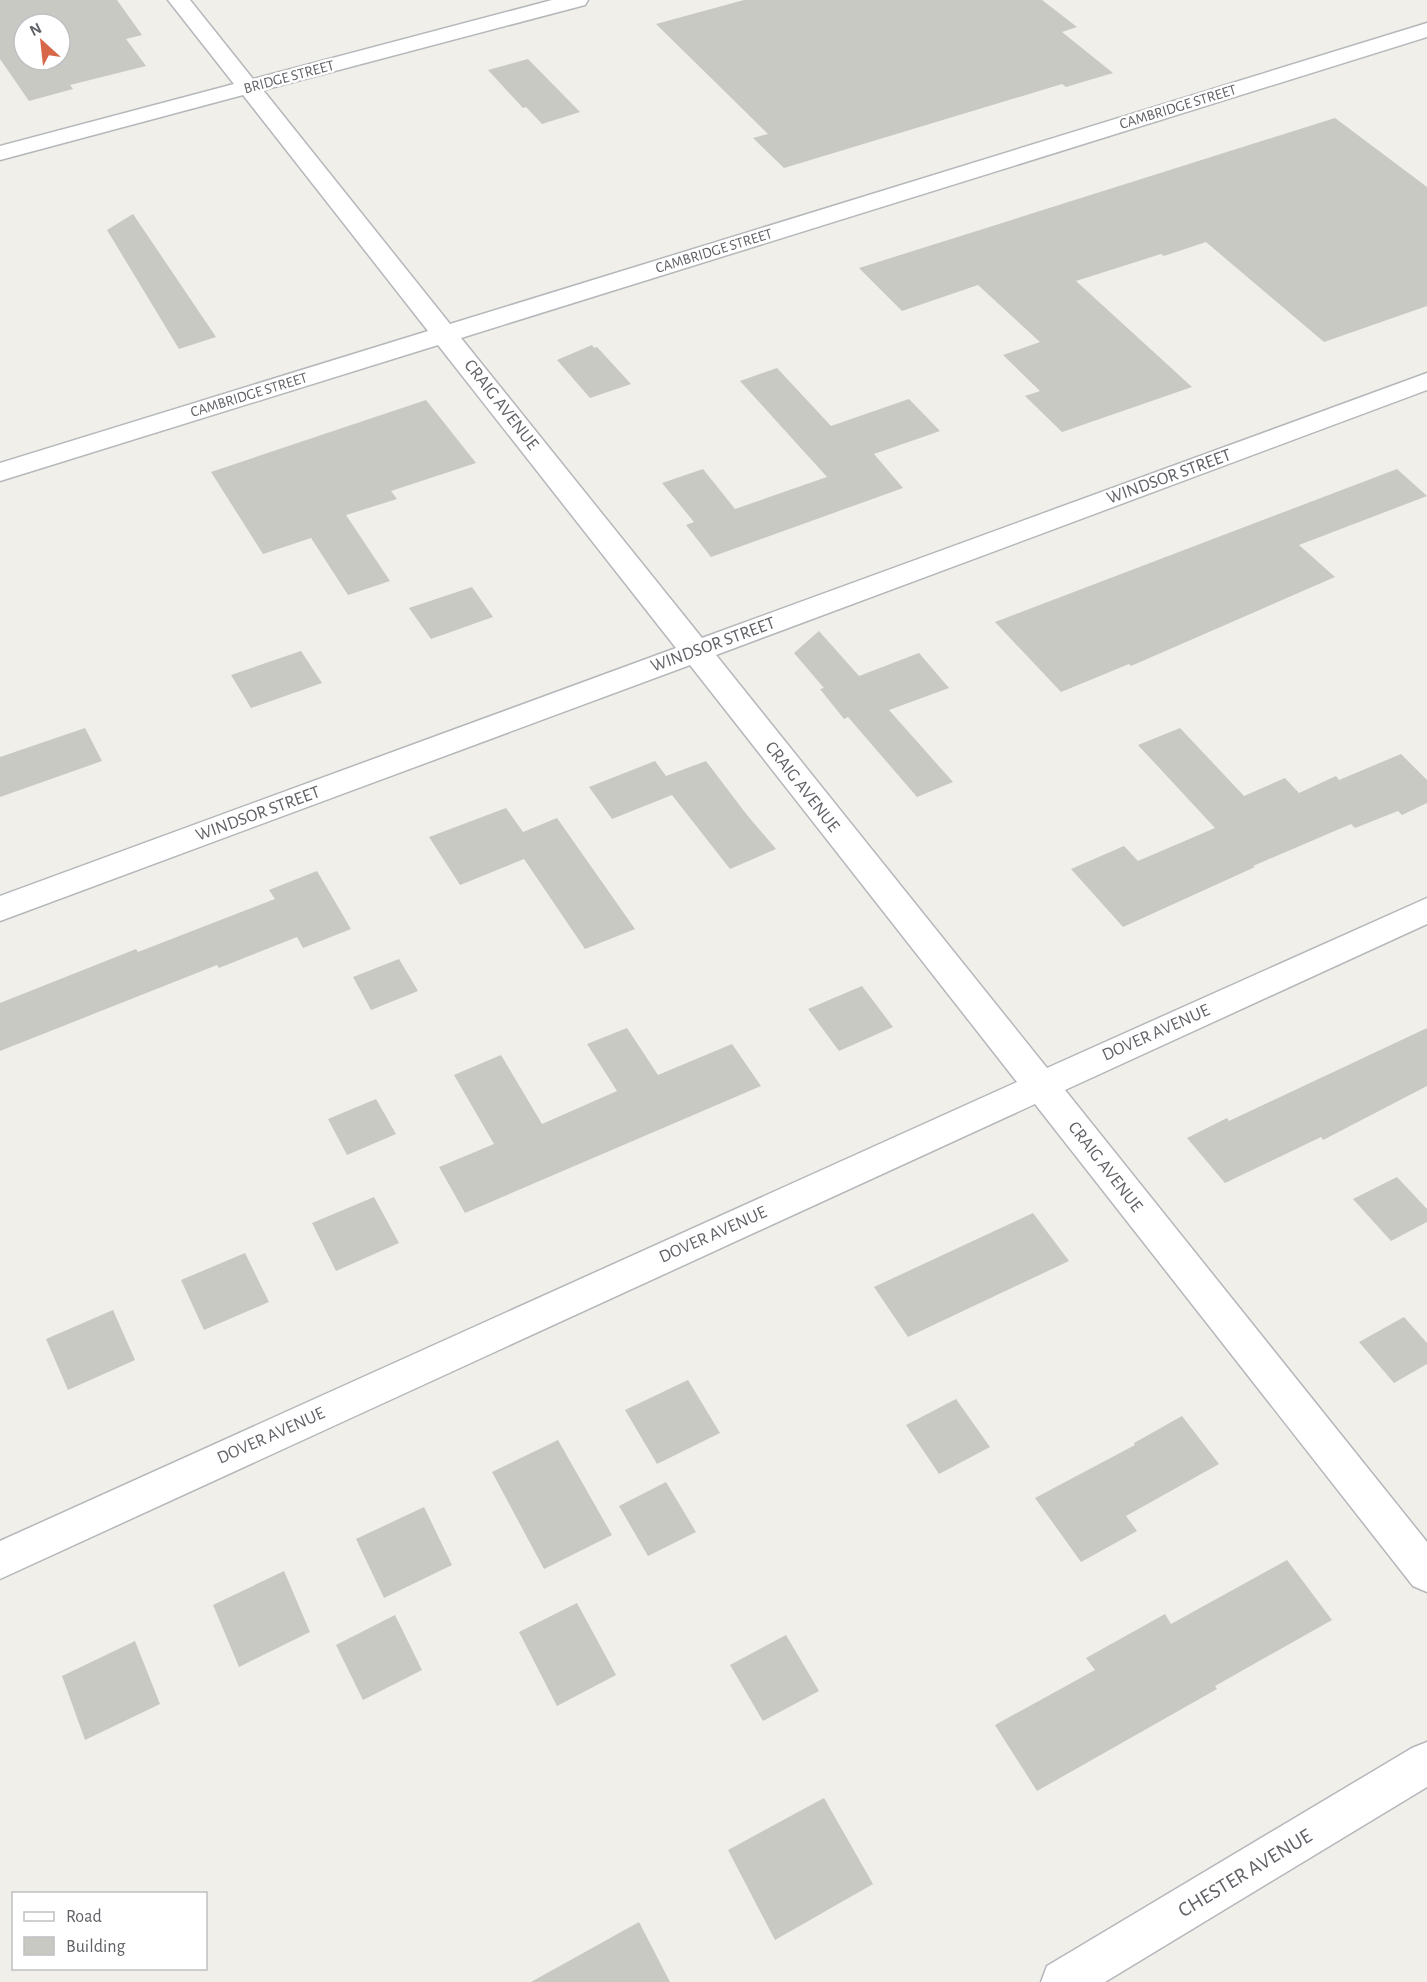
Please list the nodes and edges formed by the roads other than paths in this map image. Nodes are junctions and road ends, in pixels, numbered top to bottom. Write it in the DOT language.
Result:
graph roads {
  1 [pos="179,0"];
  2 [pos="577,0"];
  3 [pos="1427,30"];
  4 [pos="248,87"];
  5 [pos="0,153"];
  6 [pos="445,335"];
  7 [pos="1427,381"];
  8 [pos="0,472"];
  9 [pos="695,652"];
  10 [pos="0,909"];
  11 [pos="1427,910"];
  12 [pos="1040,1086"];
  13 [pos="0,1560"];
  14 [pos="1427,1573"];
  15 [pos="1427,1763"];
  16 [pos="1063,1982"];
  1 -- 4 [label="street, CRAIG AVENUE"];
  2 -- 4 [label="street, BRIDGE STREET"];
  3 -- 6 [label="street, CAMBRIDGE STREET"];
  4 -- 5 [label="street, BRIDGE STREET"];
  4 -- 6 [label="street, CRAIG AVENUE"];
  6 -- 8 [label="street, CAMBRIDGE STREET"];
  6 -- 9 [label="street, CRAIG AVENUE"];
  7 -- 9 [label="street, WINDSOR STREET"];
  9 -- 10 [label="street, WINDSOR STREET"];
  9 -- 12 [label="street, CRAIG AVENUE"];
  11 -- 12 [label="street, DOVER AVENUE"];
  12 -- 13 [label="street, DOVER AVENUE"];
  12 -- 14 [label="street, CRAIG AVENUE"];
  15 -- 16 [label="street, CHESTER AVENUE"];
}
